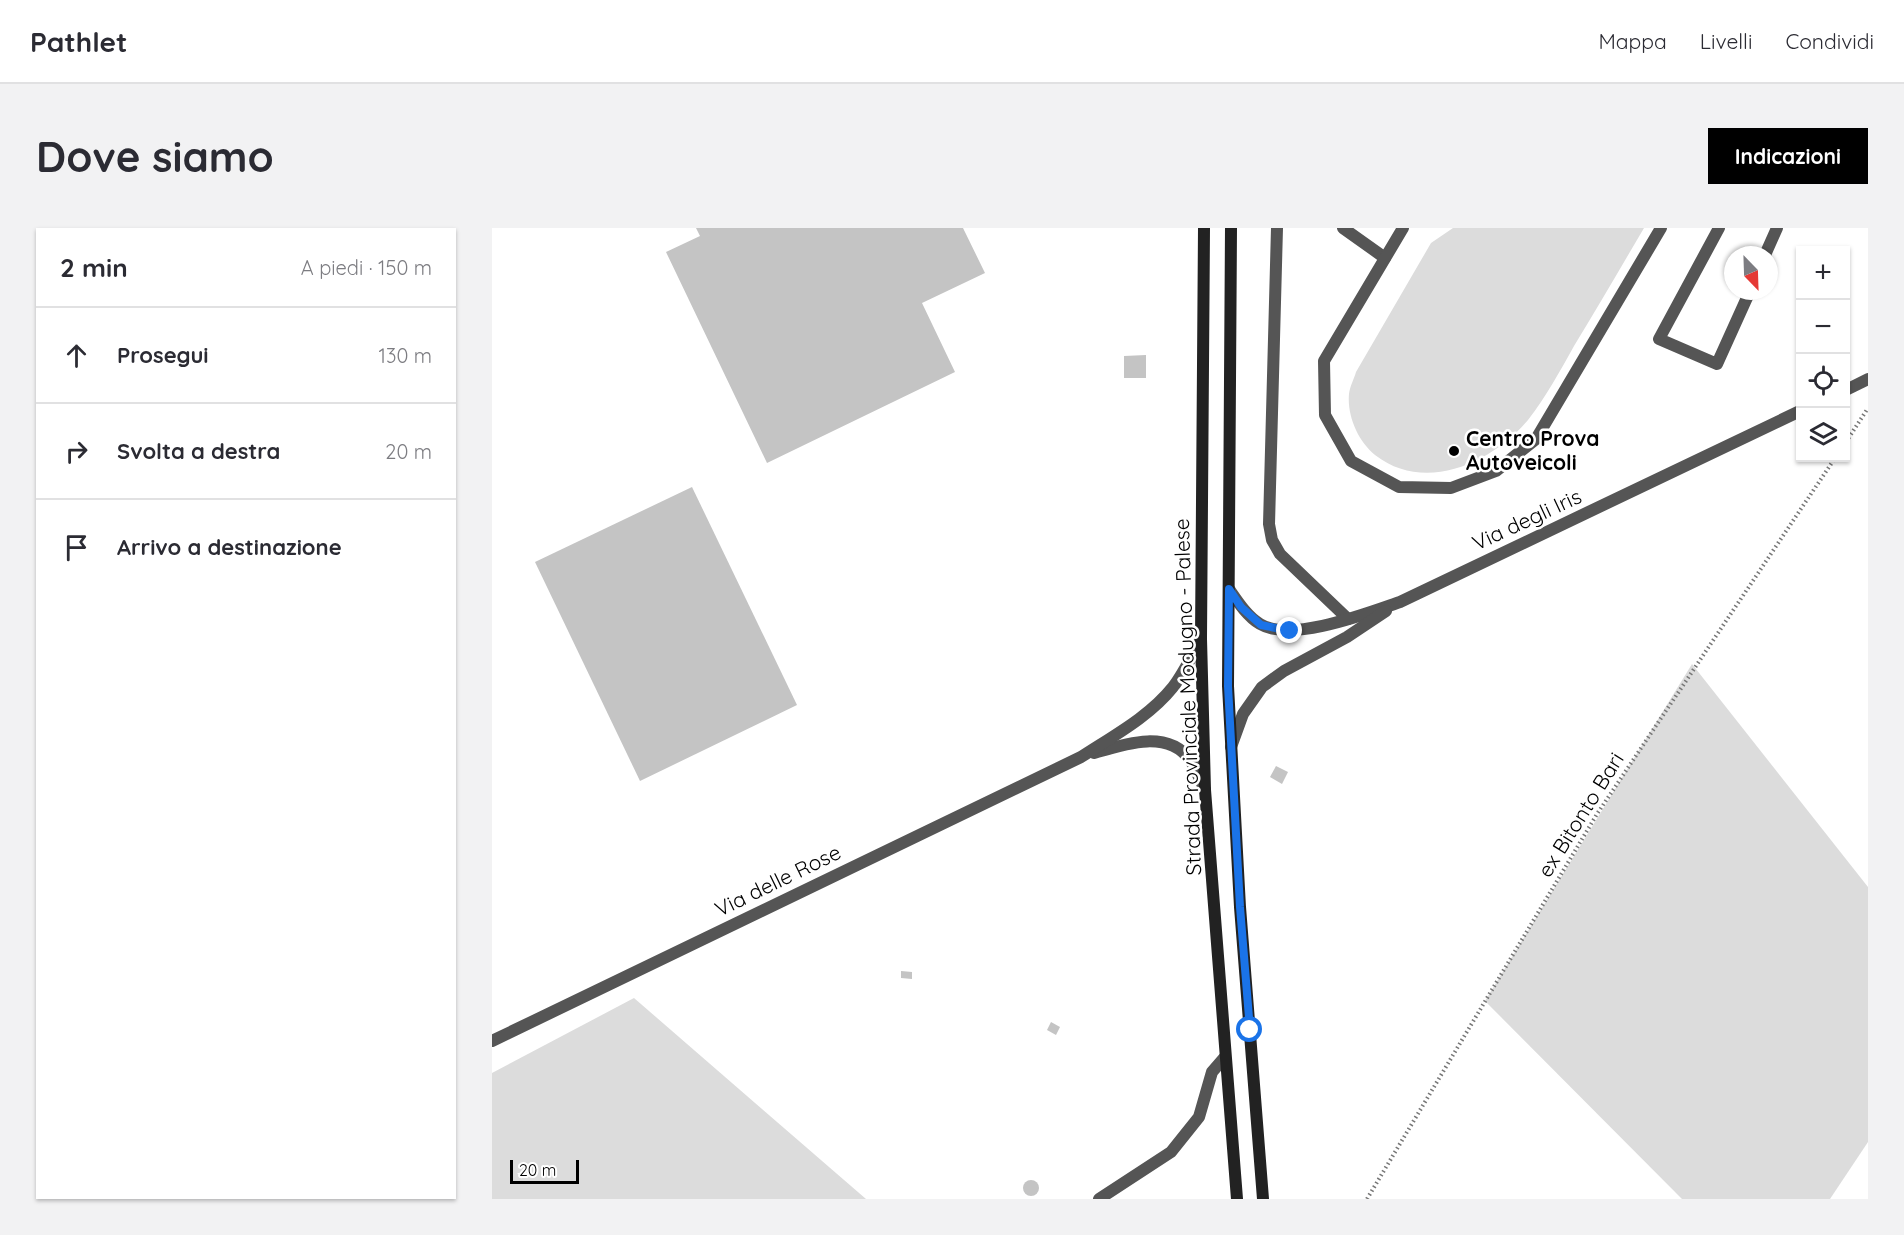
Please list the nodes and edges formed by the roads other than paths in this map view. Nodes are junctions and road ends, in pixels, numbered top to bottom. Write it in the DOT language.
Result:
graph roads {
  1 [pos="1204,228"];
  2 [pos="1231,228"];
  3 [pos="1277,228"];
  4 [pos="1343,228"];
  5 [pos="1403,228"];
  6 [pos="1661,228"];
  7 [pos="1719,228"];
  8 [pos="1778,228"];
  9 [pos="1770,246"];
  10 [pos="1385,258"];
  11 [pos="1746,300"];
  12 [pos="1868,379"];
  13 [pos="1850,388"];
  14 [pos="1796,413"];
  15 [pos="1229,589"];
  16 [pos="1400,602"];
  17 [pos="1348,619"];
  18 [pos="1201,639"];
  19 [pos="1231,748"];
  20 [pos="1081,757"];
  21 [pos="1205,790"];
  22 [pos="492,1041"];
  23 [pos="1225,1057"];
  24 [pos="1100,1199"];
  25 [pos="1237,1199"];
  26 [pos="1263,1199"];
  1 -- 18 [label="main road, Strada Provinciale Modugno - Palese"];
  2 -- 15 [label="main road, Strada Provinciale Modugno - Palese"];
  3 -- 17 [label="street"];
  4 -- 10 [label="street"];
  5 -- 10 [label="street"];
  6 -- 10 [label="street"];
  7 -- 11 [label="street"];
  8 -- 9 [label="street"];
  12 -- 13 [label="street"];
  14 -- 16 [label="street, Via degli Iris"];
  15 -- 17 [label="street"];
  15 -- 19 [label="main road, Strada Provinciale Modugno - Palese"];
  16 -- 17 [label="street"];
  16 -- 19 [label="street"];
  18 -- 20 [label="street"];
  18 -- 21 [label="main road, Strada Provinciale Modugno - Palese"];
  19 -- 26 [label="main road, Strada Provinciale Modugno - Palese"];
  20 -- 21 [label="street"];
  20 -- 22 [label="street, Via delle Rose"];
  21 -- 23 [label="main road, Strada Provinciale Modugno - Palese"];
  23 -- 24 [label="street"];
  23 -- 25 [label="main road, Strada Provinciale Modugno - Palese"];
}
